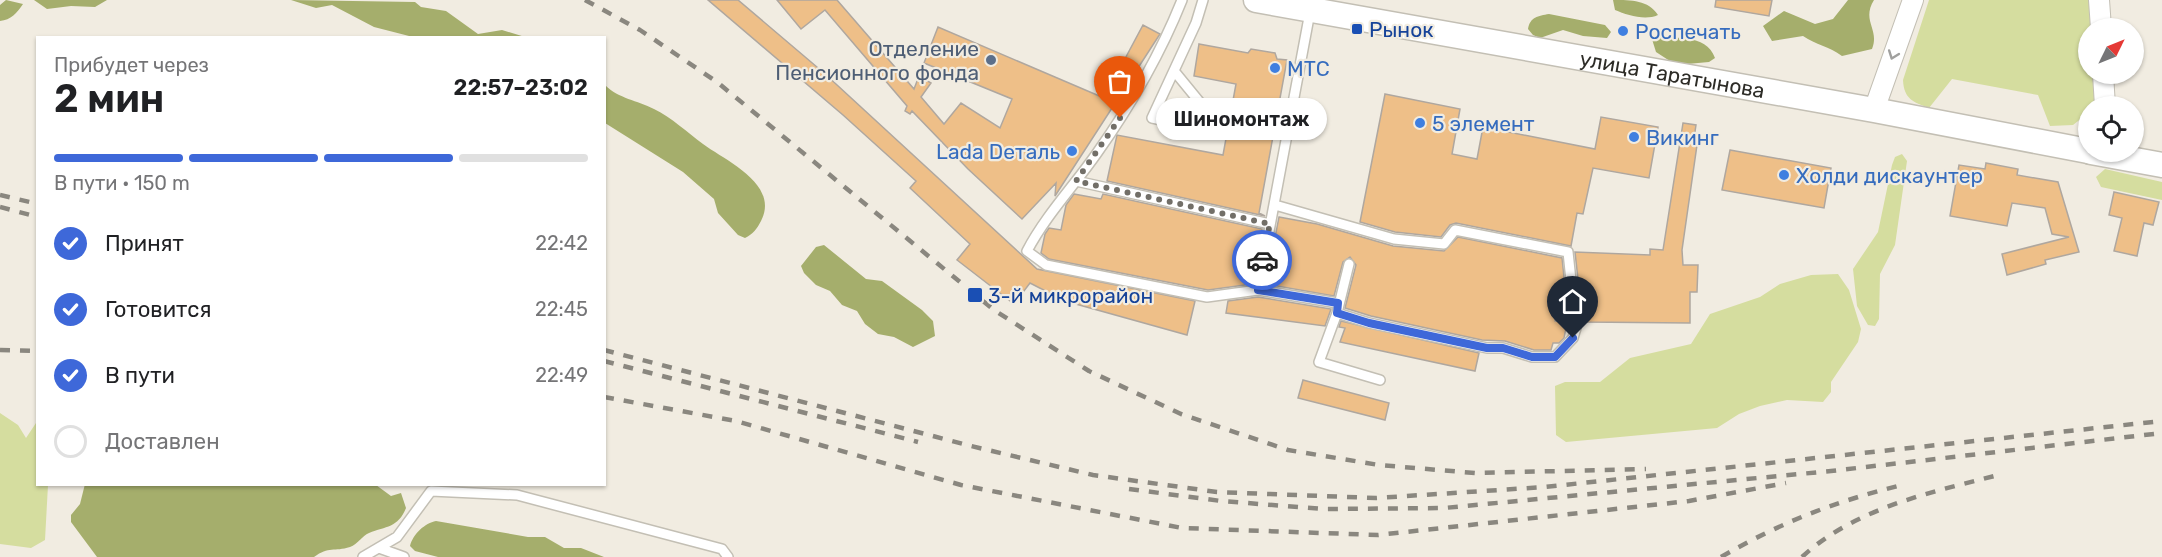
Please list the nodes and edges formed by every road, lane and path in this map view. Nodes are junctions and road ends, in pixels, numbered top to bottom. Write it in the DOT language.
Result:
graph roads {
  1 [pos="1182,0"];
  2 [pos="1203,0"];
  3 [pos="1256,0"];
  4 [pos="1913,0"];
  5 [pos="2099,0"];
  6 [pos="1310,10"];
  7 [pos="2100,18"];
  8 [pos="1175,72"];
  9 [pos="1874,110"];
  10 [pos="2078,148"];
  11 [pos="2144,161"];
  12 [pos="2162,165"];
  13 [pos="1076,181"];
  14 [pos="1275,205"];
  15 [pos="1270,224"];
  16 [pos="1349,264"];
  17 [pos="1258,290"];
  18 [pos="1338,303"];
  19 [pos="1337,313"];
  20 [pos="1380,380"];
  21 [pos="379,548"];
  22 [pos="363,557"];
  23 [pos="404,557"];
  24 [pos="729,557"];
  1 -- 13 [label="lane"];
  2 -- 8 [label="lane"];
  3 -- 6 [label="street, улица Таратынова"];
  4 -- 9 [label="street, one-way"];
  5 -- 7 [label="street"];
  6 -- 9 [label="street, улица Таратынова"];
  6 -- 14 [label="lane"];
  8 -- 8 [label="lane"];
  9 -- 10 [label="street, улица Таратынова"];
  11 -- 12 [label="street, улица Таратынова"];
  13 -- 15 [label="lane"];
  13 -- 17 [label="lane"];
  14 -- 15 [label="lane"];
  14 -- 19 [label="lane"];
  15 -- 17 [label="lane"];
  16 -- 18 [label="lane"];
  17 -- 18 [label="lane"];
  18 -- 19 [label="lane"];
  19 -- 20 [label="lane"];
  21 -- 22 [label="lane"];
  21 -- 23 [label="lane"];
  21 -- 24 [label="lane"];
}
